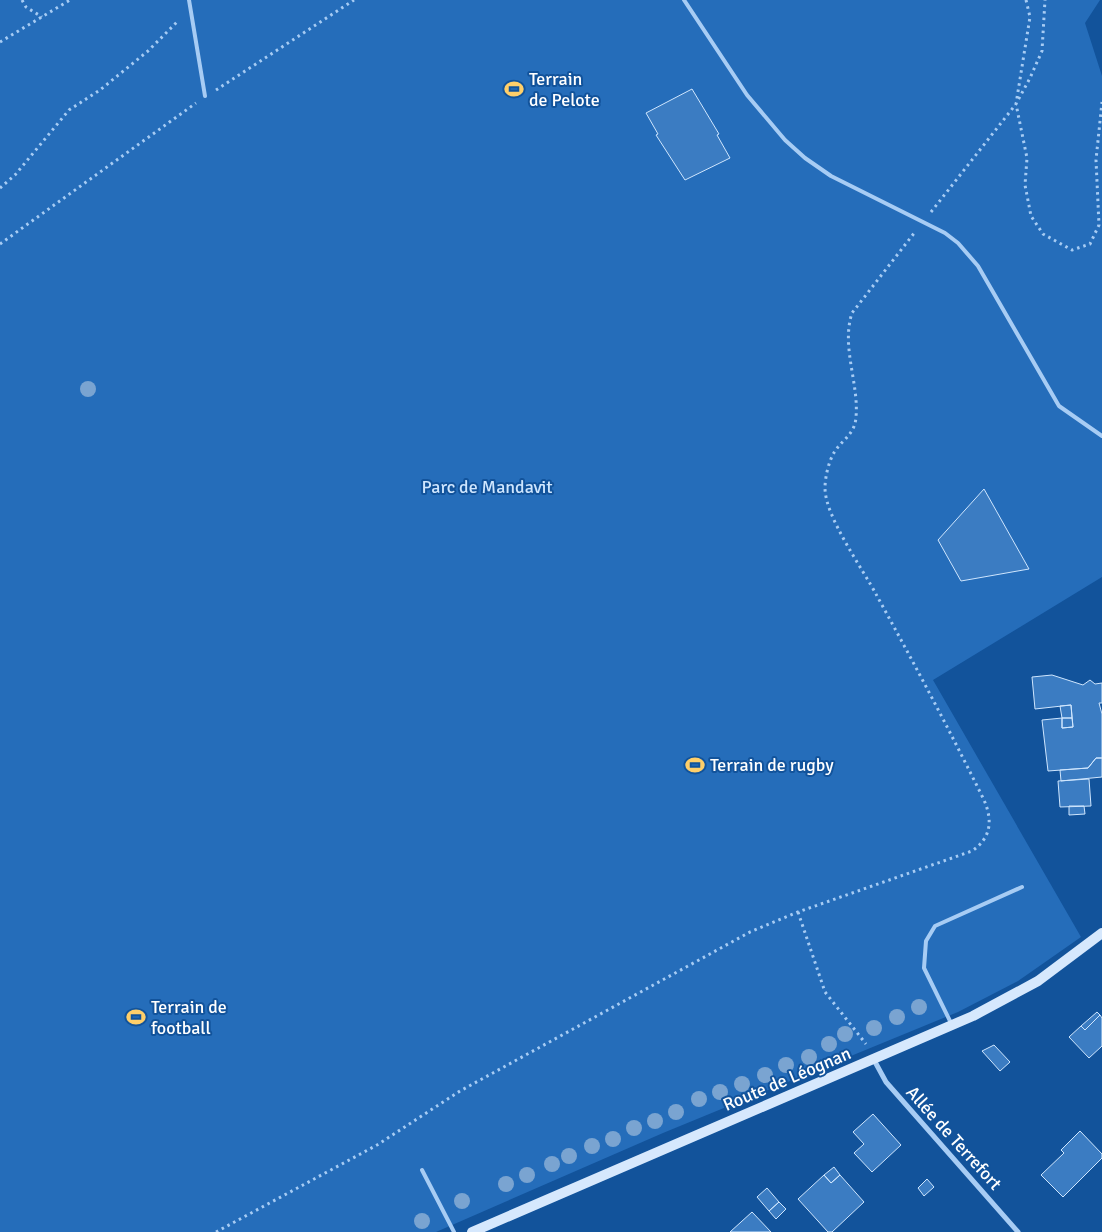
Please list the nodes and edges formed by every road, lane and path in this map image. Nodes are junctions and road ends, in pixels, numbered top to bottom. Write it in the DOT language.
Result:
graph roads {
  1 [pos="22,0"];
  2 [pos="70,0"];
  3 [pos="189,0"];
  4 [pos="354,0"];
  5 [pos="684,0"];
  6 [pos="1026,0"];
  7 [pos="1045,0"];
  8 [pos="190,8"];
  9 [pos="42,17"];
  10 [pos="0,42"];
  11 [pos="205,96"];
  12 [pos="1102,102"];
  13 [pos="1016,104"];
  14 [pos="0,188"];
  15 [pos="923,222"];
  16 [pos="0,244"];
  17 [pos="1102,436"];
  18 [pos="1022,887"];
  19 [pos="798,912"];
  20 [pos="1102,933"];
  21 [pos="952,1025"];
  22 [pos="874,1060"];
  23 [pos="422,1170"];
  24 [pos="216,1232"];
  25 [pos="454,1232"];
  26 [pos="472,1232"];
  27 [pos="1018,1232"];
  1 -- 9 [label="path"];
  2 -- 9 [label="path"];
  3 -- 8 [label="lane"];
  4 -- 11 [label="path"];
  5 -- 15 [label="lane"];
  6 -- 13 [label="path"];
  7 -- 13 [label="path"];
  8 -- 11 [label="lane"];
  8 -- 14 [label="path"];
  9 -- 10 [label="path"];
  11 -- 16 [label="path"];
  12 -- 13 [label="path"];
  13 -- 15 [label="path"];
  15 -- 17 [label="lane"];
  15 -- 19 [label="path"];
  18 -- 21 [label="lane"];
  19 -- 22 [label="path"];
  19 -- 24 [label="path"];
  20 -- 21 [label="street, Route de Léognan"];
  21 -- 22 [label="street, Route de Léognan"];
  22 -- 26 [label="street, Route de Léognan"];
  22 -- 27 [label="street, Allée de Terrefort"];
  23 -- 25 [label="lane"];
}
